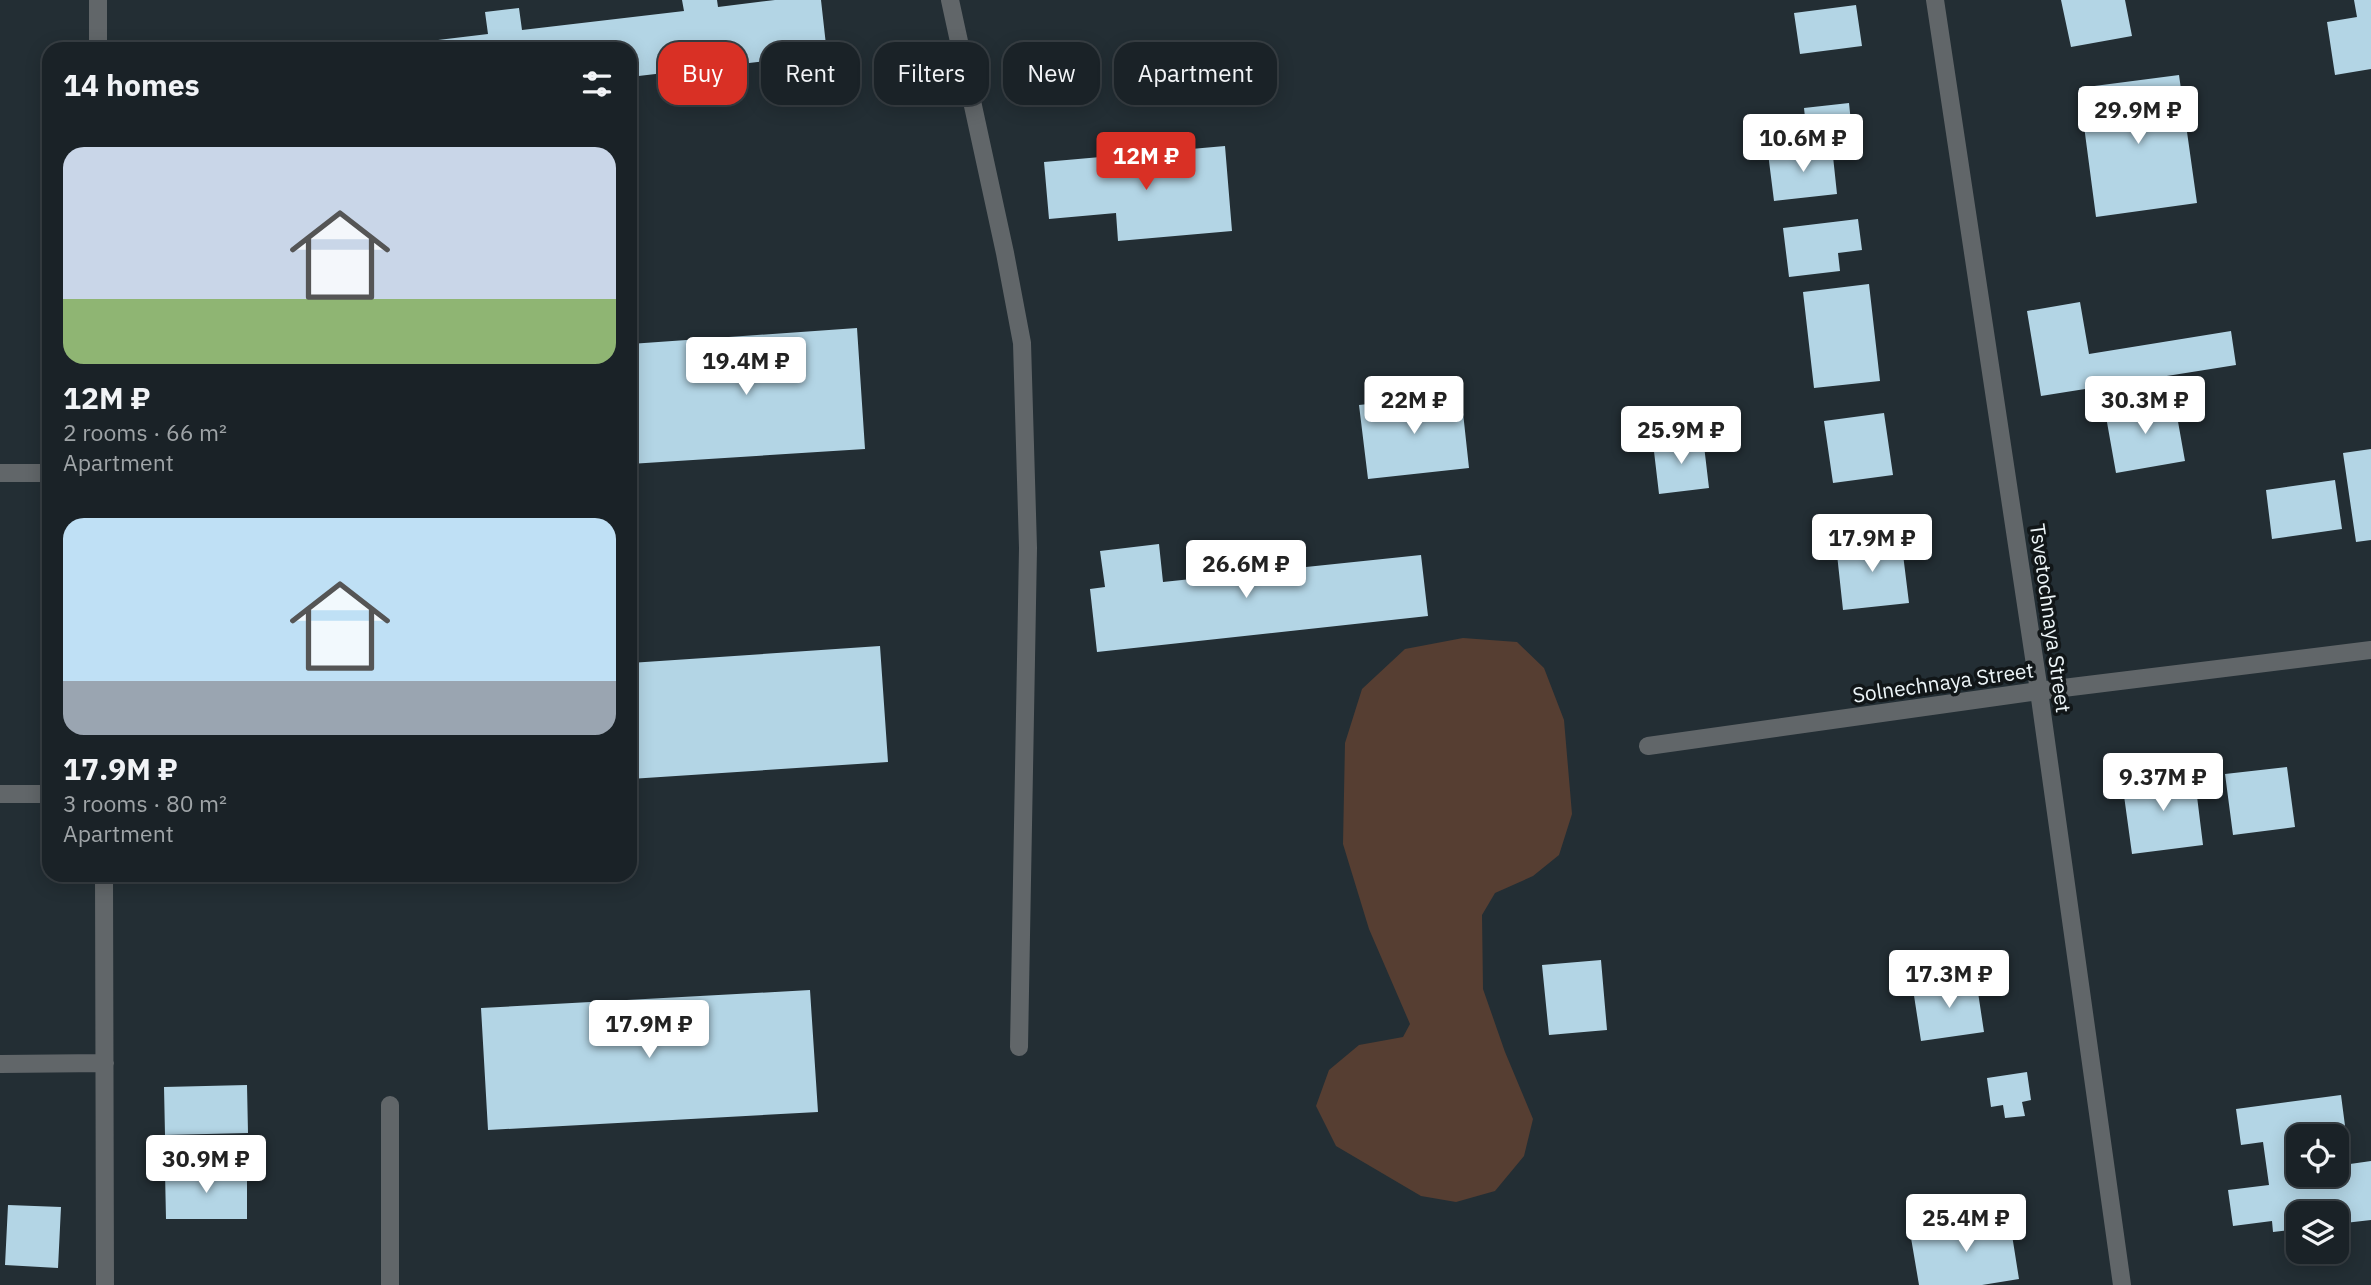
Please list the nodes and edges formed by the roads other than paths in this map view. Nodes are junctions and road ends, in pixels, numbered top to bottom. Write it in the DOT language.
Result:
graph roads {
  1 [pos="98,0"];
  2 [pos="950,0"];
  3 [pos="1935,0"];
  4 [pos="98,42"];
  5 [pos="0,473"];
  6 [pos="42,473"];
  7 [pos="2371,650"];
  8 [pos="2039,691"];
  9 [pos="1648,746"];
  10 [pos="0,794"];
  11 [pos="42,794"];
  12 [pos="104,882"];
  13 [pos="1019,1047"];
  14 [pos="105,1063"];
  15 [pos="0,1064"];
  16 [pos="390,1105"];
  17 [pos="105,1285"];
  18 [pos="390,1285"];
  19 [pos="2122,1285"];
  1 -- 4 [label="street"];
  2 -- 13 [label="street"];
  3 -- 8 [label="street, Tsvetochnaya Street"];
  5 -- 6 [label="street"];
  7 -- 8 [label="street, Solnechnaya Street"];
  8 -- 9 [label="street, Solnechnaya Street"];
  8 -- 19 [label="street, Tsvetochnaya Street"];
  10 -- 11 [label="street"];
  12 -- 14 [label="street"];
  14 -- 15 [label="street"];
  14 -- 17 [label="street"];
  16 -- 18 [label="street"];
}
